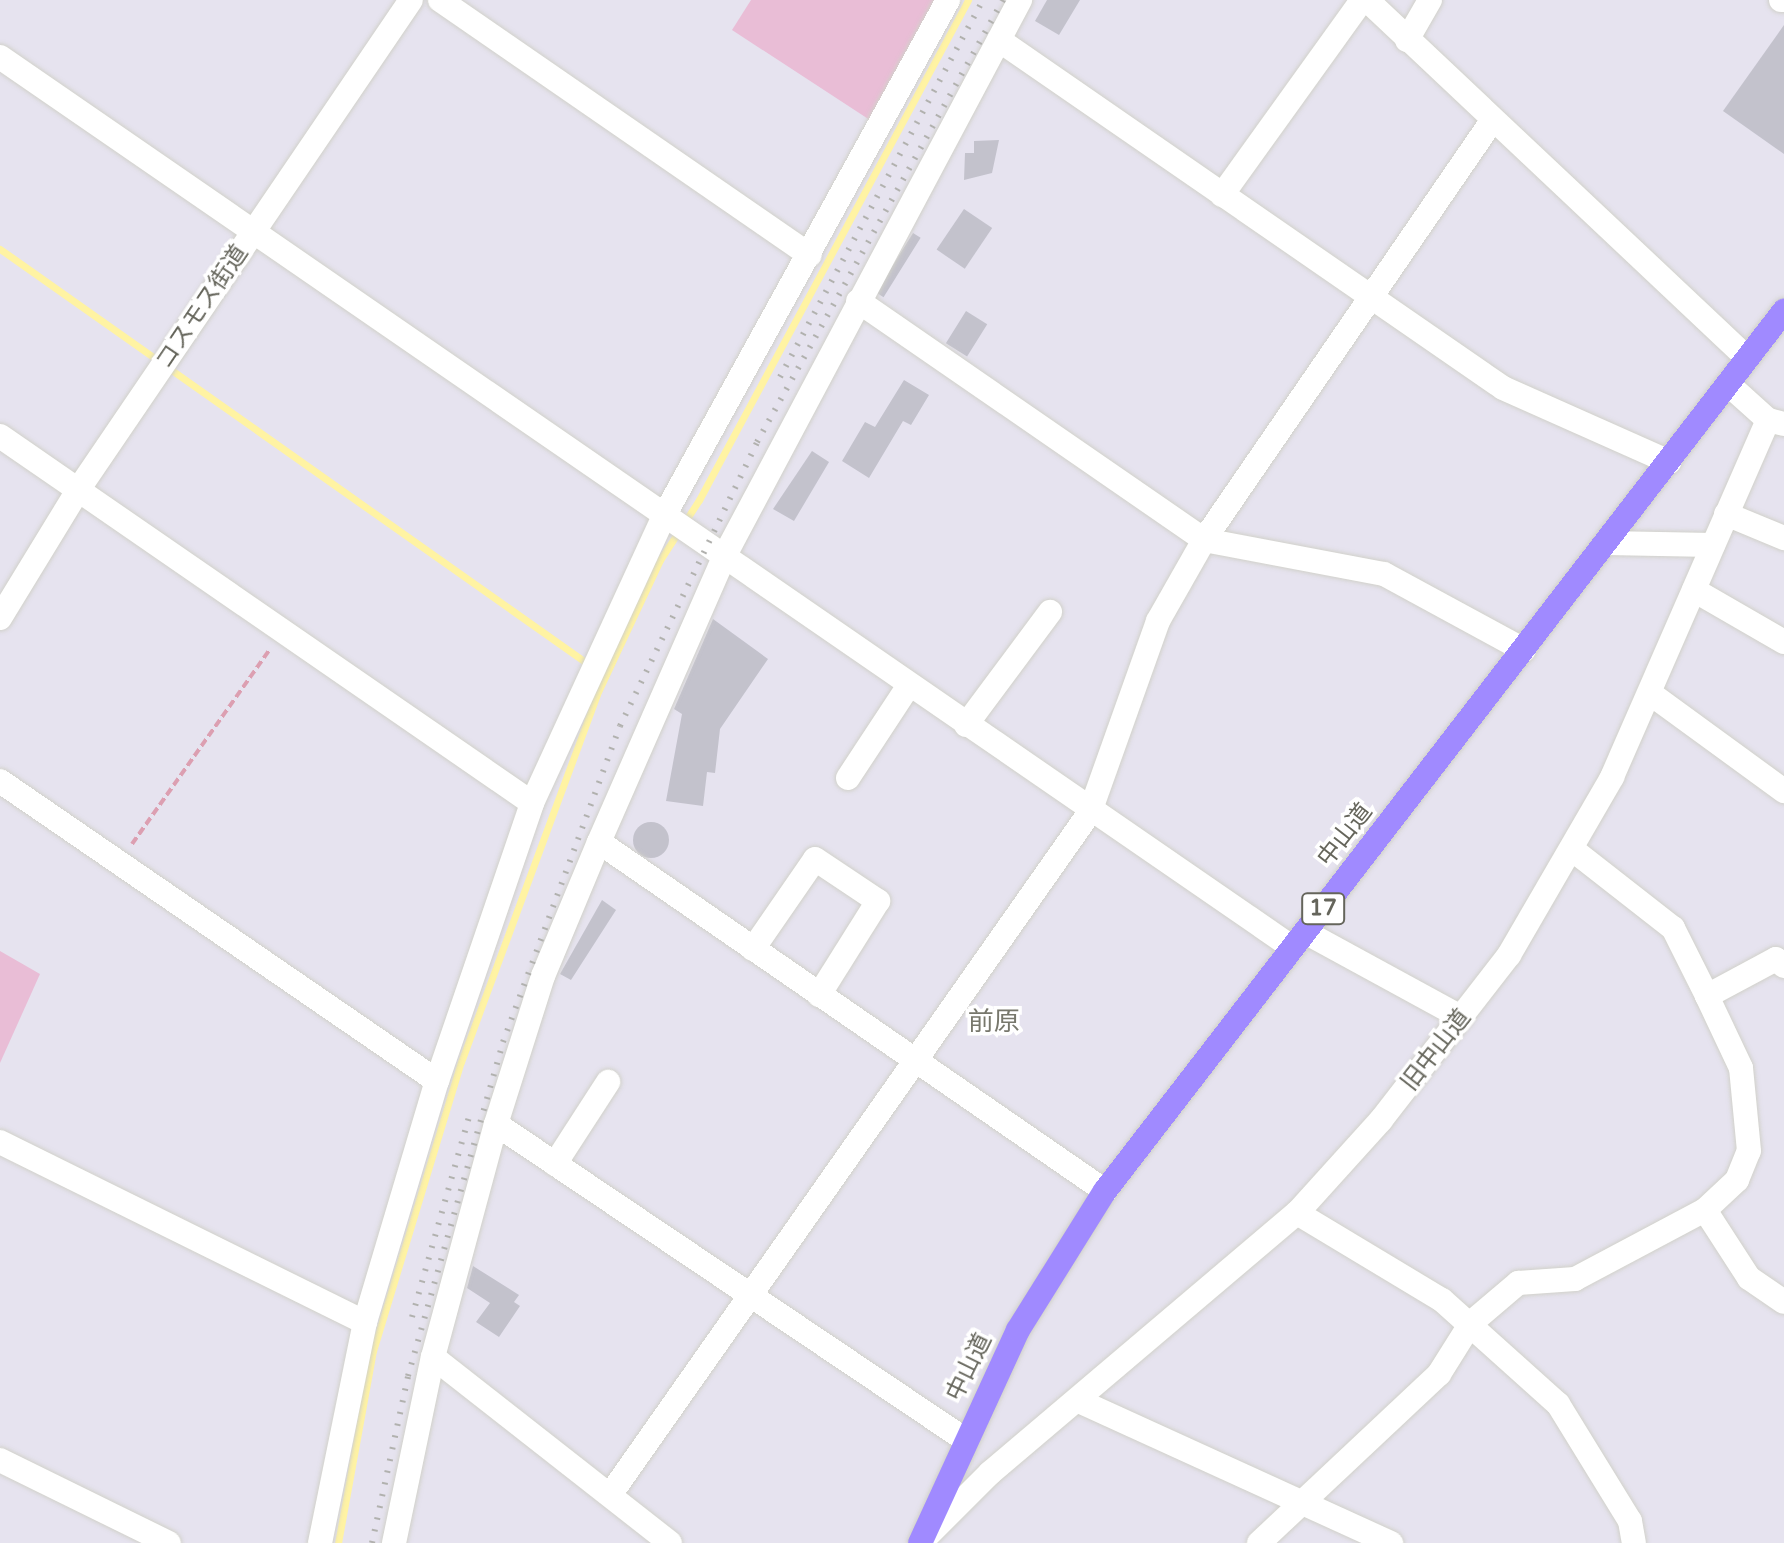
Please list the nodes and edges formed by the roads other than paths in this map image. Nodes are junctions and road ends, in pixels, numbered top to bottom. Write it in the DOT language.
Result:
graph roads {
  1 [pos="411,0"];
  2 [pos="440,0"];
  3 [pos="948,0"];
  4 [pos="1020,0"];
  5 [pos="1364,0"];
  6 [pos="1430,0"];
  7 [pos="999,40"];
  8 [pos="1407,40"];
  9 [pos="0,57"];
  10 [pos="1492,121"];
  11 [pos="1222,195"];
  12 [pos="255,229"];
  13 [pos="809,255"];
  14 [pos="1374,300"];
  15 [pos="858,301"];
  16 [pos="1784,311"];
  17 [pos="1747,358"];
  18 [pos="1728,384"];
  19 [pos="1776,422"];
  20 [pos="0,436"];
  21 [pos="1669,462"];
  22 [pos="78,490"];
  23 [pos="1726,514"];
  24 [pos="664,516"];
  25 [pos="1784,538"];
  26 [pos="1204,540"];
  27 [pos="1606,543"];
  28 [pos="1713,545"];
  29 [pos="724,557"];
  30 [pos="1694,590"];
  31 [pos="1050,612"];
  32 [pos="0,618"];
  33 [pos="1784,642"];
  34 [pos="1524,650"];
  35 [pos="909,685"];
  36 [pos="1651,694"];
  37 [pos="966,725"];
  38 [pos="848,778"];
  39 [pos="0,781"];
  40 [pos="1784,791"];
  41 [pos="532,803"];
  42 [pos="1090,812"];
  43 [pos="599,842"];
  44 [pos="1573,850"];
  45 [pos="1299,940"];
  46 [pos="753,949"];
  47 [pos="1781,954"];
  48 [pos="819,995"];
  49 [pos="1707,996"];
  50 [pos="1461,1017"];
  51 [pos="913,1060"];
  52 [pos="437,1081"];
  53 [pos="608,1082"];
  54 [pos="496,1124"];
  55 [pos="0,1142"];
  56 [pos="555,1164"];
  57 [pos="1105,1191"];
  58 [pos="1705,1210"];
  59 [pos="1297,1213"];
  60 [pos="748,1296"];
  61 [pos="1784,1302"];
  62 [pos="365,1322"];
  63 [pos="1471,1323"];
  64 [pos="433,1357"];
  65 [pos="1079,1401"];
  66 [pos="964,1439"];
  67 [pos="0,1460"];
  68 [pos="610,1495"];
  69 [pos="1301,1503"];
  70 [pos="165,1542"];
  71 [pos="320,1543"];
  72 [pos="394,1543"];
  73 [pos="670,1543"];
  74 [pos="921,1543"];
  75 [pos="1259,1543"];
  76 [pos="1391,1543"];
  77 [pos="1634,1543"];
  1 -- 12 [label="street, コスモス街道"];
  2 -- 13 [label="street"];
  3 -- 13 [label="street"];
  4 -- 7 [label="street"];
  5 -- 8 [label="street"];
  5 -- 11 [label="street"];
  6 -- 8 [label="street"];
  7 -- 11 [label="street"];
  7 -- 15 [label="street"];
  8 -- 10 [label="street"];
  9 -- 12 [label="street"];
  10 -- 14 [label="street"];
  10 -- 17 [label="street"];
  11 -- 14 [label="street"];
  12 -- 22 [label="street, コスモス街道"];
  12 -- 24 [label="street"];
  13 -- 24 [label="street"];
  14 -- 21 [label="street"];
  14 -- 26 [label="street"];
  15 -- 26 [label="street"];
  15 -- 29 [label="street"];
  16 -- 17 [label="highway, 中山道 / 17"];
  17 -- 18 [label="highway, 中山道 / 17"];
  18 -- 19 [label="street"];
  18 -- 21 [label="highway, 中山道 / 17"];
  19 -- 23 [label="street, 旧中山道"];
  20 -- 22 [label="street"];
  21 -- 27 [label="highway, 中山道 / 17"];
  22 -- 32 [label="street, コスモス街道"];
  22 -- 41 [label="street"];
  23 -- 25 [label="street"];
  23 -- 28 [label="street, 旧中山道"];
  24 -- 29 [label="street"];
  24 -- 41 [label="street"];
  26 -- 34 [label="street"];
  26 -- 42 [label="street"];
  27 -- 28 [label="street"];
  27 -- 34 [label="highway, 中山道 / 17"];
  28 -- 30 [label="street, 旧中山道"];
  29 -- 35 [label="street"];
  29 -- 43 [label="street"];
  30 -- 33 [label="street"];
  30 -- 36 [label="street, 旧中山道"];
  31 -- 37 [label="street"];
  34 -- 45 [label="highway, 中山道 / 17"];
  35 -- 37 [label="street"];
  35 -- 38 [label="street"];
  36 -- 40 [label="street"];
  36 -- 44 [label="street, 旧中山道"];
  37 -- 42 [label="street"];
  39 -- 52 [label="street"];
  41 -- 52 [label="street"];
  42 -- 45 [label="street"];
  42 -- 51 [label="street"];
  43 -- 46 [label="street"];
  43 -- 54 [label="street"];
  44 -- 49 [label="street"];
  44 -- 50 [label="street, 旧中山道"];
  45 -- 50 [label="street"];
  45 -- 57 [label="highway, 中山道 / 17"];
  46 -- 48 [label="street"];
  46 -- 48 [label="street"];
  47 -- 49 [label="street"];
  48 -- 51 [label="street"];
  49 -- 58 [label="street"];
  50 -- 59 [label="street, 旧中山道"];
  51 -- 57 [label="street"];
  51 -- 60 [label="street"];
  52 -- 62 [label="street"];
  53 -- 56 [label="street"];
  54 -- 56 [label="street"];
  54 -- 64 [label="street"];
  55 -- 62 [label="street"];
  56 -- 60 [label="street"];
  57 -- 66 [label="highway, 中山道 / 17"];
  58 -- 61 [label="street"];
  58 -- 63 [label="street"];
  59 -- 63 [label="street"];
  59 -- 65 [label="street, 旧中山道"];
  60 -- 66 [label="street"];
  60 -- 68 [label="street"];
  62 -- 71 [label="street"];
  63 -- 69 [label="street"];
  63 -- 77 [label="street"];
  64 -- 68 [label="street"];
  64 -- 72 [label="street"];
  65 -- 69 [label="street"];
  65 -- 74 [label="street, 旧中山道"];
  66 -- 74 [label="highway, 中山道 / 17"];
  67 -- 70 [label="street"];
  68 -- 73 [label="street"];
  69 -- 75 [label="street"];
  69 -- 76 [label="street"];
}
